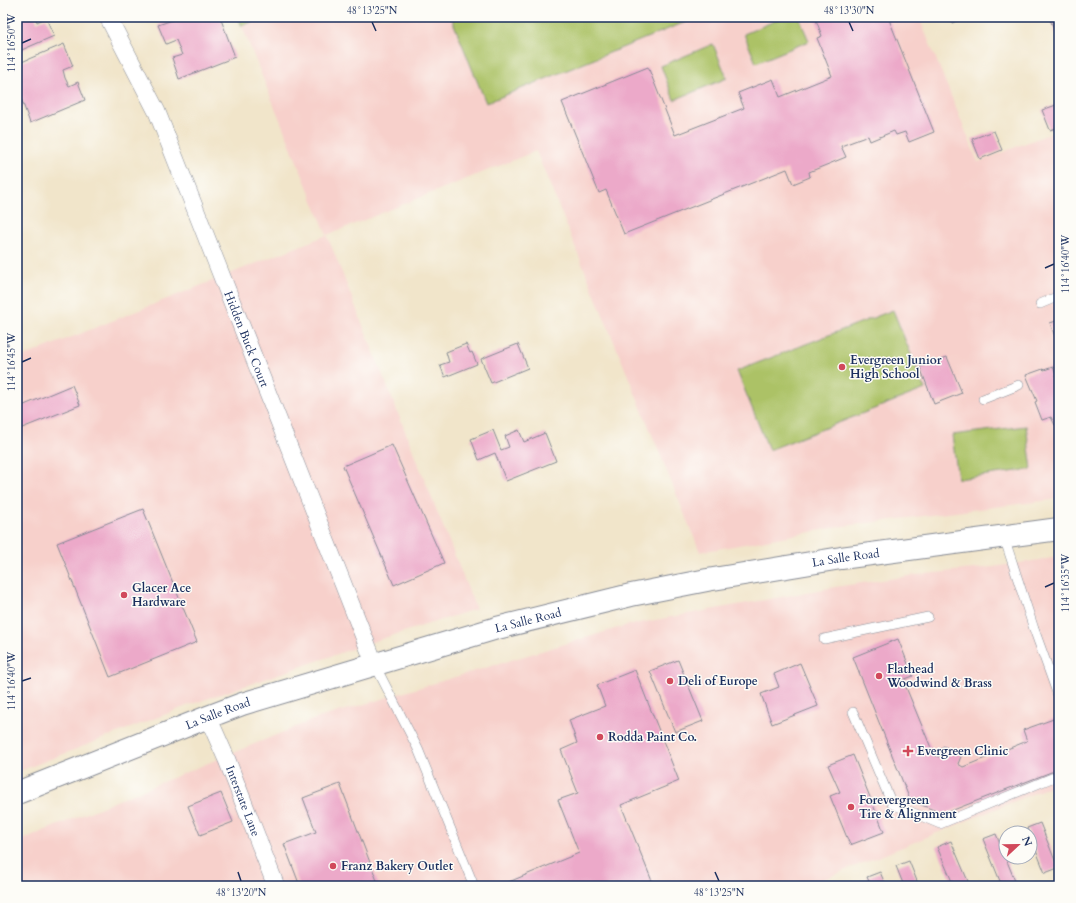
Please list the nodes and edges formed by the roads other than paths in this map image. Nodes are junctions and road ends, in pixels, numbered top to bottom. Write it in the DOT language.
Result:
graph roads {
  1 [pos="108,17"];
  2 [pos="1059,296"];
  3 [pos="1040,304"];
  4 [pos="1020,385"];
  5 [pos="983,399"];
  6 [pos="1059,529"];
  7 [pos="1004,537"];
  8 [pos="928,617"];
  9 [pos="824,640"];
  10 [pos="375,665"];
  11 [pos="1059,698"];
  12 [pos="853,712"];
  13 [pos="208,717"];
  14 [pos="1059,775"];
  15 [pos="17,793"];
  16 [pos="276,886"];
  17 [pos="474,886"];
  1 -- 10 [label="street, Hidden Buck Court"];
  2 -- 3 [label="lane"];
  4 -- 5 [label="lane"];
  6 -- 7 [label="highway, La Salle Road"];
  7 -- 10 [label="highway, La Salle Road"];
  7 -- 11 [label="lane"];
  8 -- 9 [label="lane"];
  10 -- 13 [label="highway, La Salle Road"];
  10 -- 17 [label="lane"];
  12 -- 14 [label="lane"];
  13 -- 15 [label="highway, La Salle Road"];
  13 -- 16 [label="street, Interstate Lane"];
}
